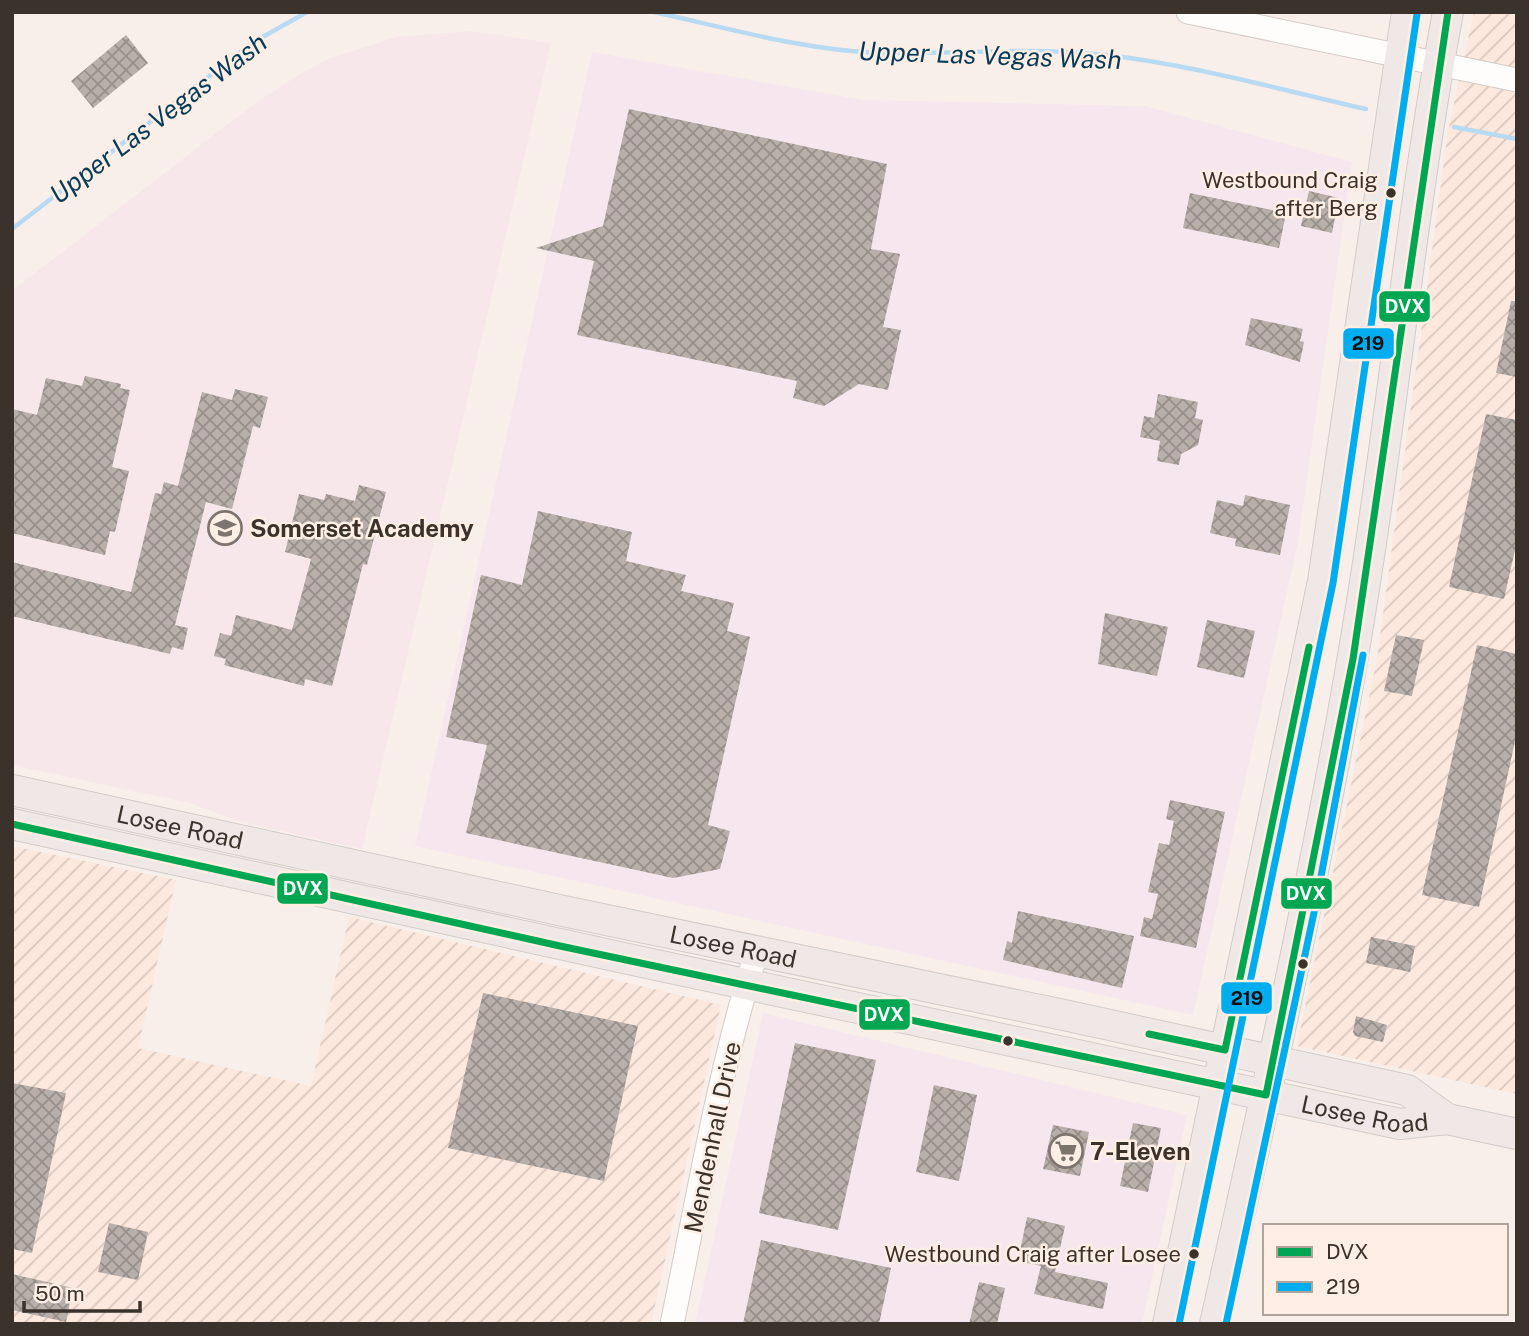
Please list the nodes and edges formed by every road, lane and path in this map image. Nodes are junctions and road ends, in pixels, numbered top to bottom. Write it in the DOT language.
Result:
graph roads {
  1 [pos="1188,12"];
  2 [pos="1406,12"];
  3 [pos="1448,12"];
  4 [pos="1398,55"];
  5 [pos="1438,64"];
  6 [pos="1517,80"];
  7 [pos="1333,520"];
  8 [pos="1323,581"];
  9 [pos="1363,595"];
  10 [pos="1343,706"];
  11 [pos="12,790"];
  12 [pos="12,824"];
  13 [pos="757,951"];
  14 [pos="746,986"];
  15 [pos="1225,1051"];
  16 [pos="1273,1062"];
  17 [pos="1219,1084"];
  18 [pos="1265,1095"];
  19 [pos="1447,1119"];
  20 [pos="1517,1134"];
  21 [pos="672,1324"];
  22 [pos="1168,1324"];
  23 [pos="1215,1324"];
  1 -- 4 [label="street"];
  2 -- 4 [label="main road"];
  3 -- 5 [label="main road"];
  4 -- 5 [label="street"];
  4 -- 7 [label="main road"];
  5 -- 6 [label="street"];
  5 -- 9 [label="main road"];
  7 -- 8 [label="main road"];
  7 -- 9 [label="main road"];
  8 -- 10 [label="main road"];
  8 -- 15 [label="main road"];
  9 -- 10 [label="main road"];
  10 -- 16 [label="main road"];
  11 -- 13 [label="main road, Losee Road"];
  12 -- 14 [label="main road, Losee Road"];
  13 -- 14 [label="street, Mendenhall Drive"];
  13 -- 15 [label="main road, Losee Road"];
  14 -- 17 [label="main road, Losee Road"];
  14 -- 21 [label="street, Mendenhall Drive"];
  15 -- 16 [label="main road, Losee Road"];
  15 -- 17 [label="main road"];
  16 -- 18 [label="main road"];
  16 -- 19 [label="main road, Losee Road"];
  17 -- 18 [label="main road, Losee Road"];
  17 -- 22 [label="main road"];
  18 -- 19 [label="main road, Losee Road"];
  18 -- 23 [label="main road"];
  19 -- 20 [label="main road, Losee Road"];
}
